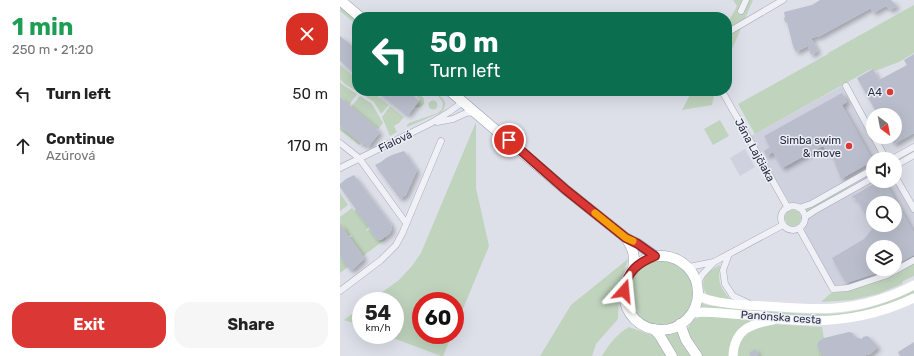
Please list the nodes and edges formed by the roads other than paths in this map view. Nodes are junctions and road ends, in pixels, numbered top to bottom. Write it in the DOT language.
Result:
graph roads {
  1 [pos="340,0"];
  2 [pos="746,0"];
  3 [pos="783,0"];
  4 [pos="741,11"];
  5 [pos="354,12"];
  6 [pos="732,30"];
  7 [pos="846,86"];
  8 [pos="456,96"];
  9 [pos="725,96"];
  10 [pos="463,102"];
  11 [pos="475,112"];
  12 [pos="866,123"];
  13 [pos="432,124"];
  14 [pos="441,141"];
  15 [pos="340,143"];
  16 [pos="914,147"];
  17 [pos="902,154"];
  18 [pos="914,155"];
  19 [pos="359,158"];
  20 [pos="902,162"];
  21 [pos="340,168"];
  22 [pos="866,173"];
  23 [pos="866,182"];
  24 [pos="902,188"];
  25 [pos="788,208"];
  26 [pos="799,208"];
  27 [pos="914,209"];
  28 [pos="805,218"];
  29 [pos="406,223"];
  30 [pos="783,225"];
  31 [pos="799,228"];
  32 [pos="626,238"];
  33 [pos="729,254"];
  34 [pos="655,256"];
  35 [pos="914,260"];
  36 [pos="714,262"];
  37 [pos="689,267"];
  38 [pos="633,270"];
  39 [pos="697,284"];
  40 [pos="914,286"];
  41 [pos="340,291"];
  42 [pos="698,296"];
  43 [pos="914,298"];
  44 [pos="753,306"];
  45 [pos="692,313"];
  46 [pos="780,319"];
  47 [pos="680,324"];
  48 [pos="654,329"];
  49 [pos="672,356"];
  50 [pos="697,356"];
  51 [pos="733,356"];
  1 -- 5 [label="main road"];
  2 -- 4 [label="street"];
  3 -- 6 [label="street"];
  7 -- 12 [label="street"];
  8 -- 10 [label="main road"];
  9 -- 25 [label="street, Jána Lajčiaka"];
  10 -- 11 [label="main road"];
  10 -- 13 [label="street, Fialová"];
  11 -- 13 [label="street, Fialová"];
  11 -- 32 [label="main road"];
  13 -- 19 [label="street, Fialová"];
  14 -- 29 [label="street"];
  15 -- 19 [label="street"];
  16 -- 17 [label="street"];
  18 -- 20 [label="street"];
  19 -- 21 [label="street, Fialová"];
  19 -- 29 [label="street"];
  22 -- 26 [label="street"];
  23 -- 28 [label="street"];
  24 -- 27 [label="street"];
  25 -- 26 [label="street"];
  25 -- 30 [label="street"];
  26 -- 28 [label="street"];
  28 -- 31 [label="street"];
  29 -- 41 [label="street"];
  30 -- 31 [label="street"];
  30 -- 33 [label="street"];
  31 -- 35 [label="street"];
  32 -- 34 [label="main road"];
  32 -- 38 [label="main road"];
  33 -- 36 [label="street"];
  33 -- 44 [label="street"];
  34 -- 37 [label="main road"];
  34 -- 38 [label="main road"];
  36 -- 37 [label="street"];
  36 -- 39 [label="street"];
  37 -- 39 [label="main road"];
  38 -- 48 [label="main road"];
  39 -- 42 [label="main road"];
  40 -- 44 [label="main road, Panónska cesta"];
  42 -- 44 [label="main road, Panónska cesta"];
  42 -- 45 [label="main road"];
  43 -- 46 [label="main road, Panónska cesta"];
  45 -- 46 [label="main road, Panónska cesta"];
  45 -- 47 [label="main road"];
  46 -- 51 [label="main road"];
  47 -- 48 [label="main road"];
  47 -- 50 [label="main road"];
  48 -- 49 [label="main road"];
}
